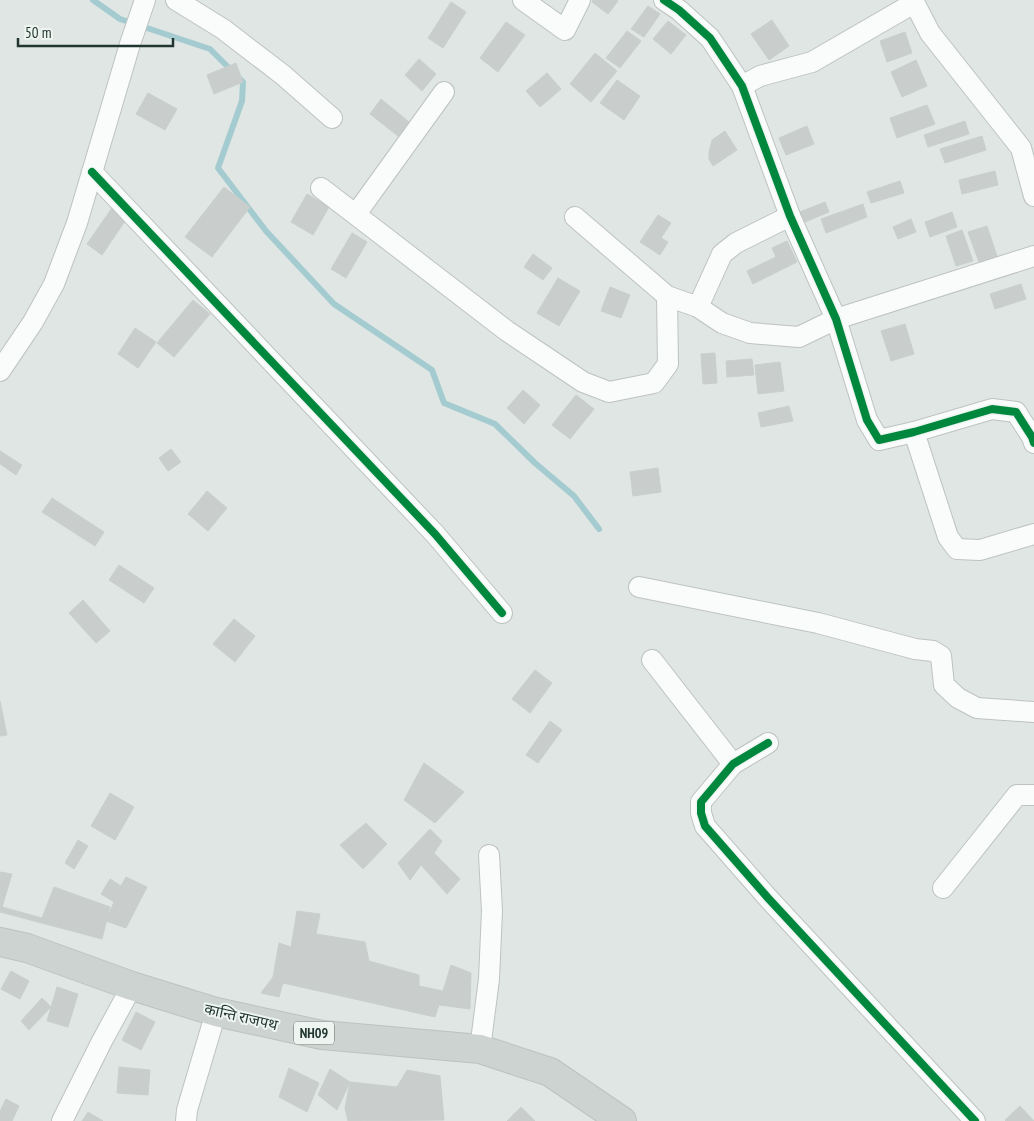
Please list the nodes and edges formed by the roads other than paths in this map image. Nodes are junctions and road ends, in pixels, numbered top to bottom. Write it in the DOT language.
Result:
graph roads {
  1 [pos="176,0"];
  2 [pos="523,0"];
  3 [pos="580,0"];
  4 [pos="664,0"];
  5 [pos="145,1"];
  6 [pos="913,2"];
  7 [pos="742,86"];
  8 [pos="444,92"];
  9 [pos="332,118"];
  10 [pos="92,172"];
  11 [pos="322,188"];
  12 [pos="1034,196"];
  13 [pos="356,214"];
  14 [pos="790,216"];
  15 [pos="575,217"];
  16 [pos="1034,256"];
  17 [pos="668,296"];
  18 [pos="698,307"];
  19 [pos="836,319"];
  20 [pos="0,371"];
  21 [pos="914,432"];
  22 [pos="1034,443"];
  23 [pos="1034,534"];
  24 [pos="639,587"];
  25 [pos="502,613"];
  26 [pos="652,660"];
  27 [pos="1034,712"];
  28 [pos="768,743"];
  29 [pos="733,764"];
  30 [pos="1034,795"];
  31 [pos="489,855"];
  32 [pos="943,888"];
  33 [pos="0,942"];
  34 [pos="132,986"];
  35 [pos="216,1012"];
  36 [pos="480,1049"];
  37 [pos="62,1121"];
  38 [pos="186,1121"];
  39 [pos="622,1121"];
  40 [pos="975,1121"];
  1 -- 9 [label="street"];
  2 -- 3 [label="street"];
  4 -- 7 [label="street"];
  5 -- 10 [label="street"];
  6 -- 7 [label="street"];
  6 -- 12 [label="street"];
  7 -- 14 [label="street"];
  8 -- 13 [label="street"];
  10 -- 20 [label="street"];
  10 -- 25 [label="street"];
  11 -- 13 [label="street"];
  13 -- 17 [label="street"];
  14 -- 18 [label="street"];
  14 -- 19 [label="street"];
  15 -- 17 [label="street"];
  16 -- 19 [label="street"];
  17 -- 18 [label="street"];
  18 -- 19 [label="street"];
  19 -- 21 [label="street"];
  21 -- 22 [label="street"];
  21 -- 23 [label="street"];
  24 -- 27 [label="street"];
  26 -- 29 [label="street"];
  28 -- 29 [label="street"];
  29 -- 40 [label="street"];
  30 -- 32 [label="street"];
  31 -- 36 [label="street"];
  33 -- 34 [label="main road, कान्ति राजपथ / NH09"];
  34 -- 35 [label="main road, कान्ति राजपथ / NH09"];
  34 -- 37 [label="street"];
  35 -- 36 [label="main road, कान्ति राजपथ / NH09"];
  35 -- 38 [label="street"];
  36 -- 39 [label="main road, कान्ति राजपथ / NH09"];
}
